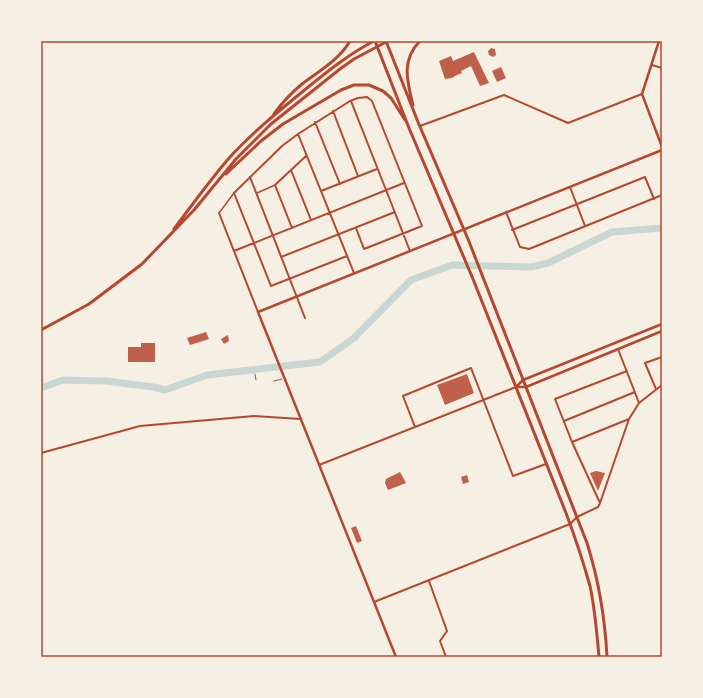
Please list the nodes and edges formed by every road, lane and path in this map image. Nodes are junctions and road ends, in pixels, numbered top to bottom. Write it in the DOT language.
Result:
graph roads {
  1 [pos="350,41"];
  2 [pos="374,41"];
  3 [pos="387,41"];
  4 [pos="420,41"];
  5 [pos="659,41"];
  6 [pos="651,65"];
  7 [pos="662,68"];
  8 [pos="642,94"];
  9 [pos="350,101"];
  10 [pos="333,111"];
  11 [pos="268,121"];
  12 [pos="315,122"];
  13 [pos="418,122"];
  14 [pos="420,126"];
  15 [pos="410,128"];
  16 [pos="298,134"];
  17 [pos="662,147"];
  18 [pos="662,150"];
  19 [pos="306,156"];
  20 [pos="378,169"];
  21 [pos="291,170"];
  22 [pos="358,176"];
  23 [pos="250,177"];
  24 [pos="404,183"];
  25 [pos="340,184"];
  26 [pos="214,185"];
  27 [pos="276,185"];
  28 [pos="570,187"];
  29 [pos="386,190"];
  30 [pos="321,192"];
  31 [pos="234,193"];
  32 [pos="256,193"];
  33 [pos="662,195"];
  34 [pos="654,199"];
  35 [pos="577,205"];
  36 [pos="395,212"];
  37 [pos="506,212"];
  38 [pos="329,213"];
  39 [pos="219,214"];
  40 [pos="311,220"];
  41 [pos="585,226"];
  42 [pos="292,228"];
  43 [pos="356,228"];
  44 [pos="464,229"];
  45 [pos="512,230"];
  46 [pos="403,233"];
  47 [pos="454,233"];
  48 [pos="338,235"];
  49 [pos="273,236"];
  50 [pos="163,243"];
  51 [pos="254,243"];
  52 [pos="410,250"];
  53 [pos="234,252"];
  54 [pos="347,256"];
  55 [pos="281,257"];
  56 [pos="354,273"];
  57 [pos="290,279"];
  58 [pos="297,296"];
  59 [pos="258,312"];
  60 [pos="305,318"];
  61 [pos="662,324"];
  62 [pos="41,330"];
  63 [pos="662,331"];
  64 [pos="618,349"];
  65 [pos="662,357"];
  66 [pos="627,371"];
  67 [pos="255,374"];
  68 [pos="256,380"];
  69 [pos="523,380"];
  70 [pos="662,385"];
  71 [pos="516,387"];
  72 [pos="526,387"];
  73 [pos="656,390"];
  74 [pos="635,392"];
  75 [pos="483,400"];
  76 [pos="639,402"];
  77 [pos="300,419"];
  78 [pos="629,419"];
  79 [pos="564,421"];
  80 [pos="415,427"];
  81 [pos="572,442"];
  82 [pos="41,453"];
  83 [pos="547,463"];
  84 [pos="318,465"];
  85 [pos="600,504"];
  86 [pos="577,517"];
  87 [pos="570,524"];
  88 [pos="429,580"];
  89 [pos="374,602"];
  90 [pos="396,657"];
  91 [pos="446,657"];
  92 [pos="599,657"];
  93 [pos="607,657"];
  1 -- 11 [label="main road"];
  2 -- 11 [label="main road"];
  2 -- 15 [label="main road"];
  3 -- 13 [label="main road"];
  3 -- 26 [label="main road"];
  4 -- 13 [label="main road"];
  5 -- 6 [label="street"];
  6 -- 7 [label="street"];
  6 -- 8 [label="street"];
  8 -- 14 [label="street"];
  8 -- 17 [label="street"];
  9 -- 10 [label="street"];
  9 -- 20 [label="street"];
  9 -- 24 [label="street"];
  10 -- 12 [label="street"];
  10 -- 22 [label="street"];
  11 -- 50 [label="main road"];
  12 -- 16 [label="street"];
  12 -- 25 [label="street"];
  13 -- 14 [label="main road"];
  14 -- 44 [label="main road"];
  15 -- 26 [label="main road"];
  15 -- 47 [label="main road"];
  16 -- 19 [label="street"];
  16 -- 23 [label="street"];
  18 -- 28 [label="street"];
  19 -- 21 [label="street"];
  19 -- 30 [label="street"];
  20 -- 22 [label="street"];
  20 -- 29 [label="street"];
  21 -- 27 [label="street"];
  21 -- 40 [label="street"];
  22 -- 25 [label="street"];
  23 -- 31 [label="street"];
  23 -- 32 [label="street"];
  24 -- 29 [label="street"];
  24 -- 46 [label="street"];
  25 -- 30 [label="street"];
  26 -- 50 [label="main road"];
  27 -- 32 [label="street"];
  27 -- 42 [label="street"];
  28 -- 35 [label="street"];
  28 -- 37 [label="street"];
  29 -- 36 [label="street"];
  29 -- 38 [label="street"];
  30 -- 38 [label="street"];
  31 -- 39 [label="street"];
  31 -- 51 [label="street"];
  32 -- 49 [label="street"];
  33 -- 34 [label="street"];
  34 -- 35 [label="street"];
  34 -- 41 [label="street"];
  35 -- 41 [label="street"];
  35 -- 45 [label="street"];
  36 -- 43 [label="street"];
  36 -- 46 [label="street"];
  37 -- 44 [label="street"];
  37 -- 45 [label="street"];
  38 -- 40 [label="street"];
  38 -- 48 [label="street"];
  39 -- 53 [label="street"];
  40 -- 42 [label="street"];
  41 -- 45 [label="street"];
  42 -- 49 [label="street"];
  43 -- 46 [label="street"];
  43 -- 48 [label="street"];
  44 -- 47 [label="street"];
  44 -- 69 [label="main road"];
  46 -- 52 [label="street"];
  47 -- 52 [label="street"];
  47 -- 71 [label="main road"];
  48 -- 54 [label="street"];
  48 -- 55 [label="street"];
  49 -- 51 [label="street"];
  49 -- 55 [label="street"];
  50 -- 62 [label="main road"];
  51 -- 53 [label="street"];
  51 -- 57 [label="street"];
  52 -- 56 [label="street"];
  53 -- 59 [label="street"];
  54 -- 56 [label="street"];
  54 -- 57 [label="street"];
  55 -- 57 [label="street"];
  56 -- 58 [label="street"];
  57 -- 58 [label="street"];
  58 -- 59 [label="street"];
  58 -- 60 [label="street"];
  59 -- 77 [label="street"];
  61 -- 69 [label="street"];
  63 -- 64 [label="street"];
  64 -- 66 [label="street"];
  64 -- 72 [label="street"];
  65 -- 73 [label="street"];
  66 -- 74 [label="street"];
  66 -- 79 [label="street"];
  67 -- 68 [label="path"];
  69 -- 71 [label="street"];
  69 -- 72 [label="main road"];
  70 -- 73 [label="street"];
  71 -- 72 [label="street"];
  71 -- 75 [label="street"];
  71 -- 83 [label="main road"];
  72 -- 86 [label="main road"];
  73 -- 76 [label="street"];
  74 -- 76 [label="street"];
  74 -- 79 [label="street"];
  75 -- 80 [label="street"];
  75 -- 80 [label="street"];
  75 -- 83 [label="street"];
  76 -- 78 [label="street"];
  77 -- 82 [label="street"];
  77 -- 84 [label="street"];
  78 -- 81 [label="street"];
  78 -- 85 [label="street"];
  79 -- 81 [label="street"];
  80 -- 84 [label="street"];
  81 -- 85 [label="street"];
  83 -- 87 [label="main road"];
  84 -- 89 [label="street"];
  85 -- 86 [label="street"];
  86 -- 87 [label="street"];
  86 -- 93 [label="main road"];
  87 -- 88 [label="street"];
  87 -- 92 [label="main road"];
  88 -- 89 [label="street"];
  88 -- 91 [label="street"];
  89 -- 90 [label="street"];
}
